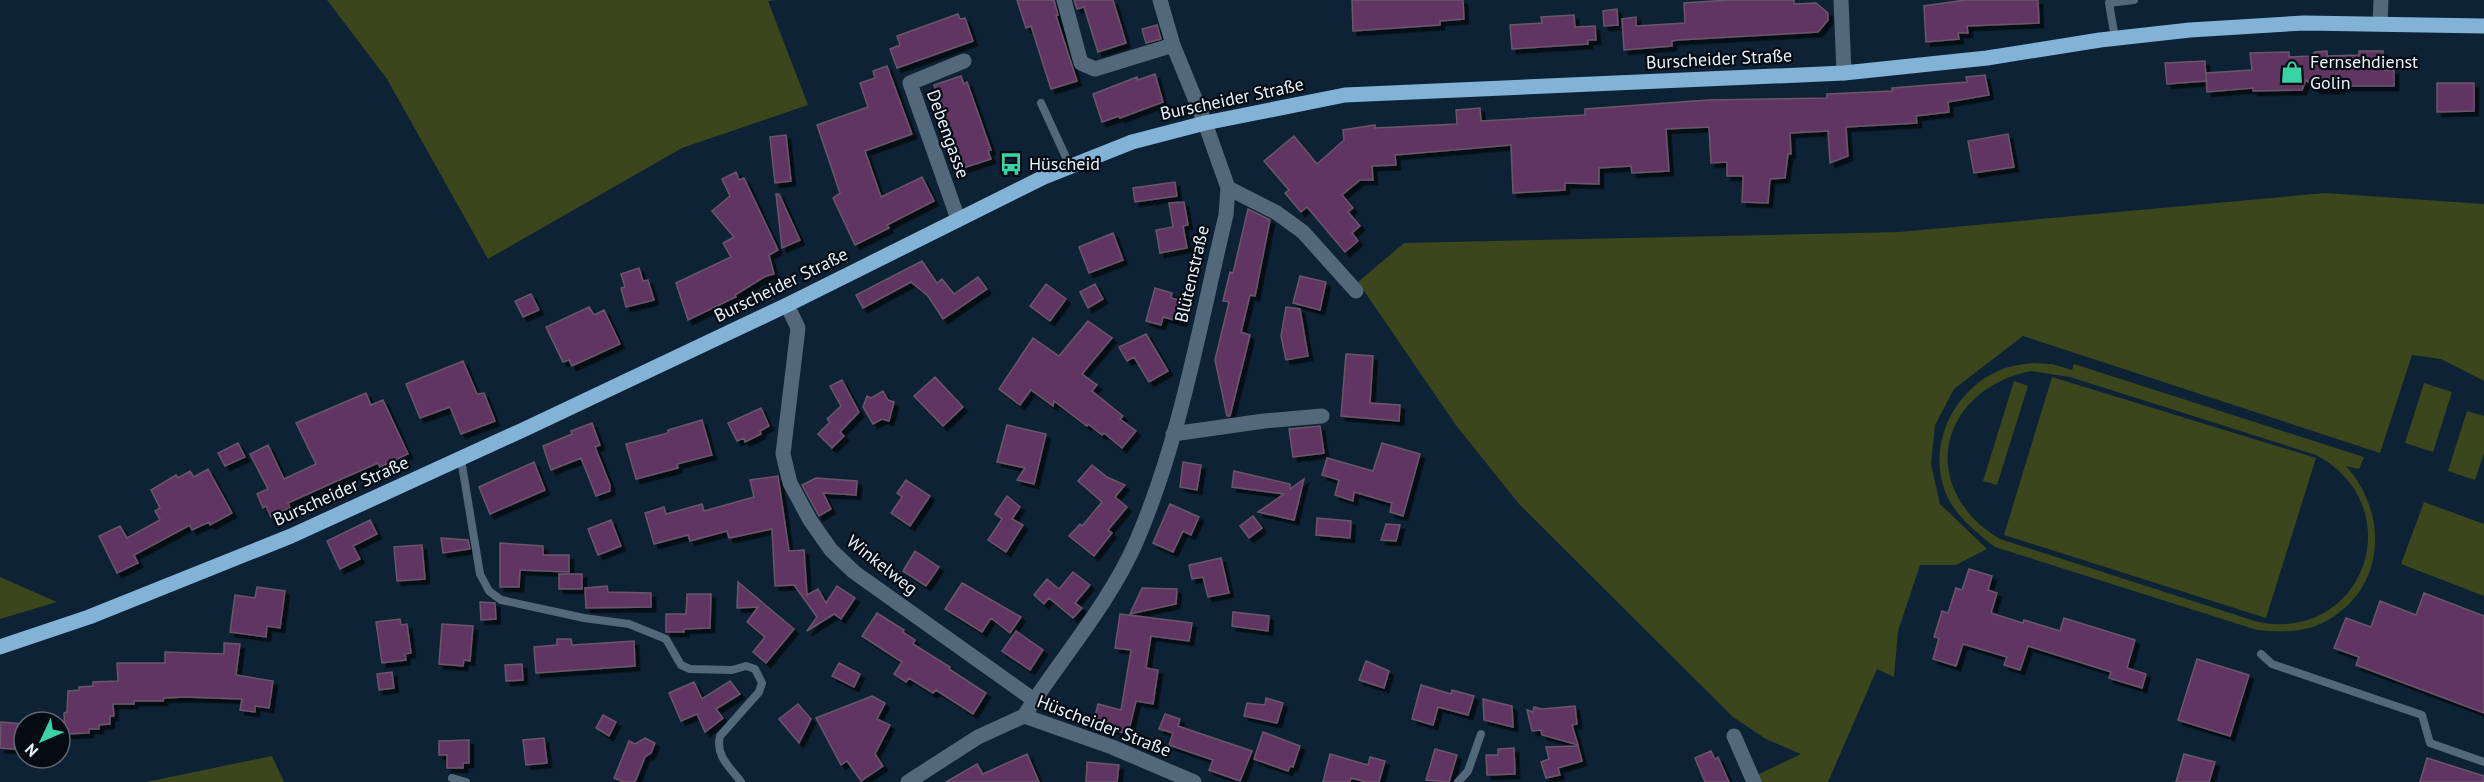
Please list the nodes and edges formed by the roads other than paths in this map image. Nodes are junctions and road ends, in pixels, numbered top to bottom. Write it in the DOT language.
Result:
graph roads {
  1 [pos="1064,0"];
  2 [pos="1160,0"];
  3 [pos="1841,0"];
  4 [pos="2134,0"];
  5 [pos="2381,0"];
  6 [pos="2380,23"];
  7 [pos="2484,26"];
  8 [pos="2115,38"];
  9 [pos="1173,45"];
  10 [pos="964,61"];
  11 [pos="1844,73"];
  12 [pos="1041,103"];
  13 [pos="1205,123"];
  14 [pos="1070,166"];
  15 [pos="1228,188"];
  16 [pos="958,219"];
  17 [pos="1356,291"];
  18 [pos="787,305"];
  19 [pos="1322,416"];
  20 [pos="1173,434"];
  21 [pos="461,459"];
  22 [pos="0,647"];
  23 [pos="2261,654"];
  24 [pos="1034,700"];
  25 [pos="1024,716"];
  26 [pos="1481,734"];
  27 [pos="1734,736"];
  28 [pos="2484,762"];
  29 [pos="452,778"];
  30 [pos="466,782"];
  31 [pos="741,782"];
  32 [pos="908,782"];
  33 [pos="1194,782"];
  34 [pos="1458,782"];
  35 [pos="1754,782"];
  1 -- 9 [label="street"];
  2 -- 9 [label="street, Blütenstraße"];
  3 -- 11 [label="street"];
  4 -- 8 [label="lane"];
  5 -- 6 [label="street"];
  6 -- 7 [label="main road, Burscheider Straße"];
  6 -- 8 [label="main road, Burscheider Straße"];
  8 -- 11 [label="main road, Burscheider Straße"];
  9 -- 13 [label="street, Blütenstraße"];
  10 -- 16 [label="street, Debengasse"];
  11 -- 13 [label="main road, Burscheider Straße"];
  12 -- 14 [label="lane"];
  13 -- 14 [label="main road, Burscheider Straße"];
  13 -- 15 [label="street, Blütenstraße"];
  14 -- 16 [label="main road, Burscheider Straße"];
  15 -- 17 [label="street"];
  15 -- 20 [label="street, Blütenstraße"];
  16 -- 18 [label="main road, Burscheider Straße"];
  18 -- 21 [label="main road, Burscheider Straße"];
  18 -- 24 [label="street, Winkelweg"];
  19 -- 20 [label="street"];
  20 -- 24 [label="street, Blütenstraße"];
  21 -- 22 [label="main road, Burscheider Straße"];
  21 -- 31 [label="lane"];
  23 -- 28 [label="lane"];
  24 -- 25 [label="street, Blütenstraße"];
  25 -- 32 [label="street, Hüscheider Straße"];
  25 -- 33 [label="street, Hüscheider Straße"];
  26 -- 34 [label="lane"];
  27 -- 35 [label="street"];
  29 -- 30 [label="lane"];
}
